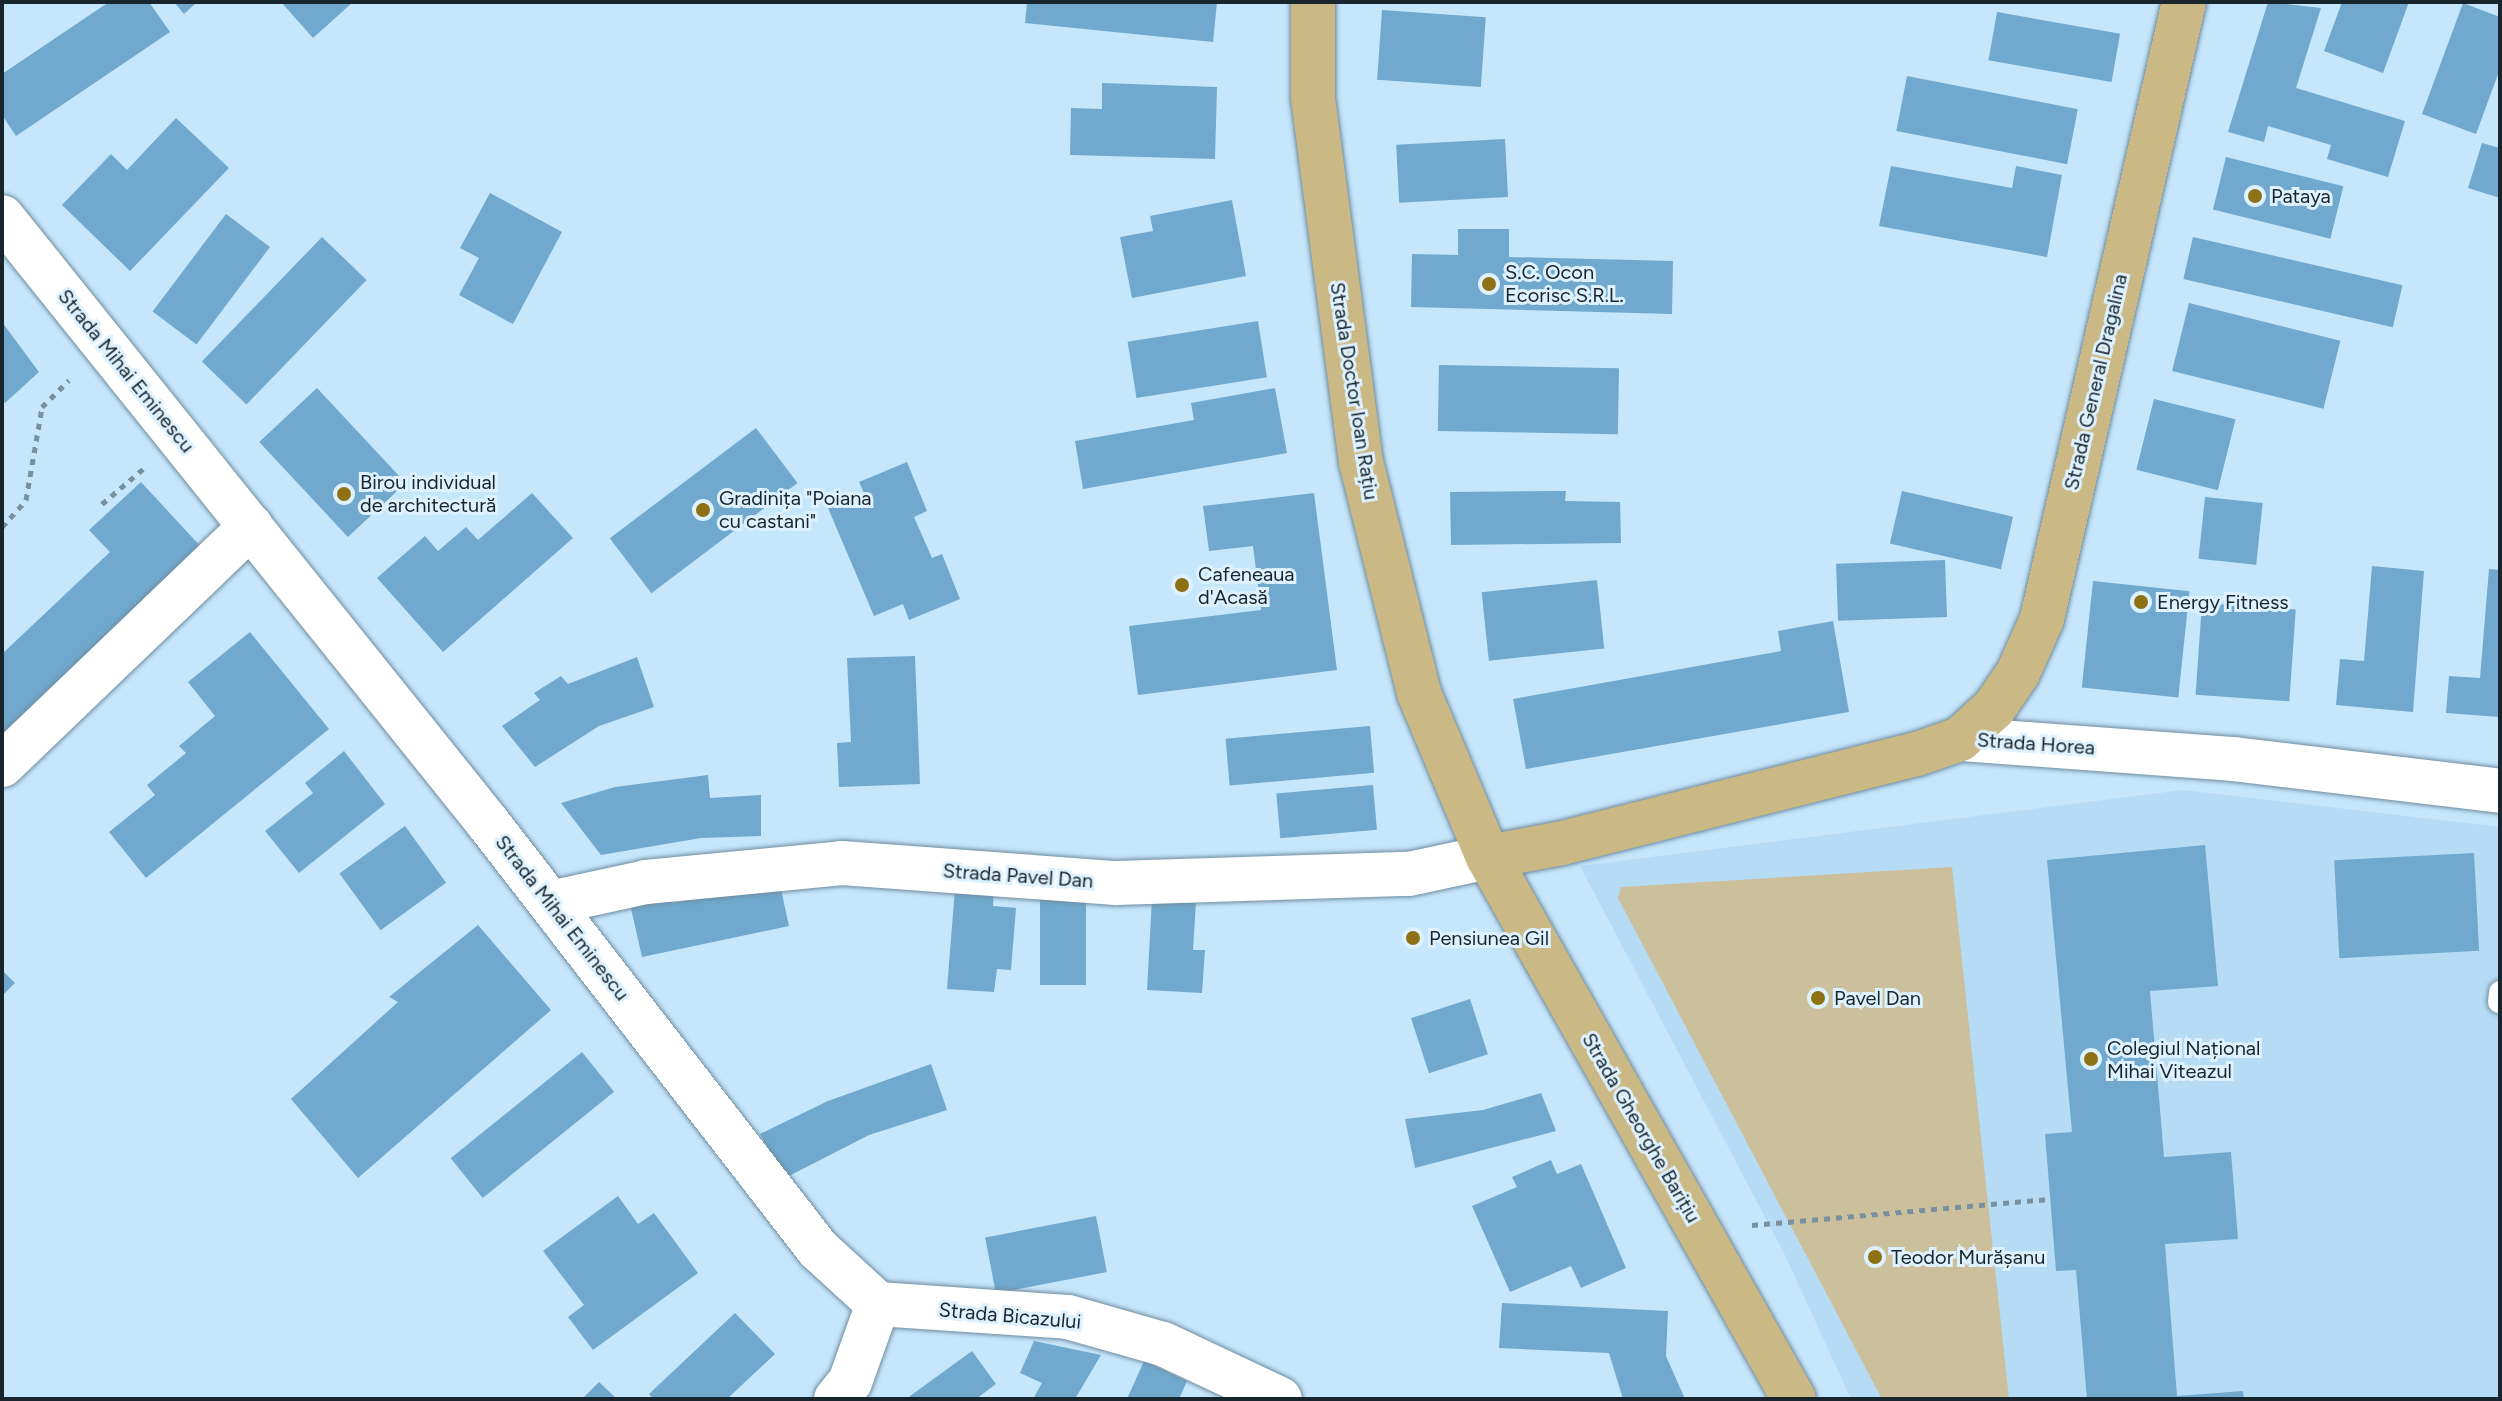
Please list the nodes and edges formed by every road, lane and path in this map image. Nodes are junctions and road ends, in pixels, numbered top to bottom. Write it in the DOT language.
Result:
graph roads {
  1 [pos="1313,2"];
  2 [pos="2184,2"];
  3 [pos="2,217"];
  4 [pos="104,345"];
  5 [pos="251,526"];
  6 [pos="2,527"];
  7 [pos="1960,739"];
  8 [pos="2,765"];
  9 [pos="2500,791"];
  10 [pos="1488,857"];
  11 [pos="550,903"];
  12 [pos="2500,992"];
  13 [pos="2499,1002"];
  14 [pos="2050,1199"];
  15 [pos="1699,1231"];
  16 [pos="878,1304"];
  17 [pos="836,1399"];
  18 [pos="1280,1399"];
  19 [pos="1794,1399"];
  1 -- 10 [label="main road, Strada Doctor Ioan Rațiu"];
  2 -- 7 [label="main road, Strada General Dragalina"];
  3 -- 4 [label="street, Strada Mihai Eminescu"];
  4 -- 5 [label="street, Strada Mihai Eminescu"];
  4 -- 6 [label="path"];
  5 -- 8 [label="street"];
  5 -- 11 [label="street, Strada Mihai Eminescu"];
  7 -- 9 [label="street, Strada Horea"];
  7 -- 10 [label="main road, Strada Horea"];
  10 -- 11 [label="street, Strada Pavel Dan"];
  10 -- 15 [label="main road, Strada Gheorghe Barițiu"];
  11 -- 16 [label="street, Strada Mihai Eminescu"];
  12 -- 13 [label="lane"];
  14 -- 15 [label="path"];
  15 -- 19 [label="main road, Strada Gheorghe Barițiu"];
  16 -- 17 [label="street"];
  16 -- 18 [label="street, Strada Bicazului"];
}
